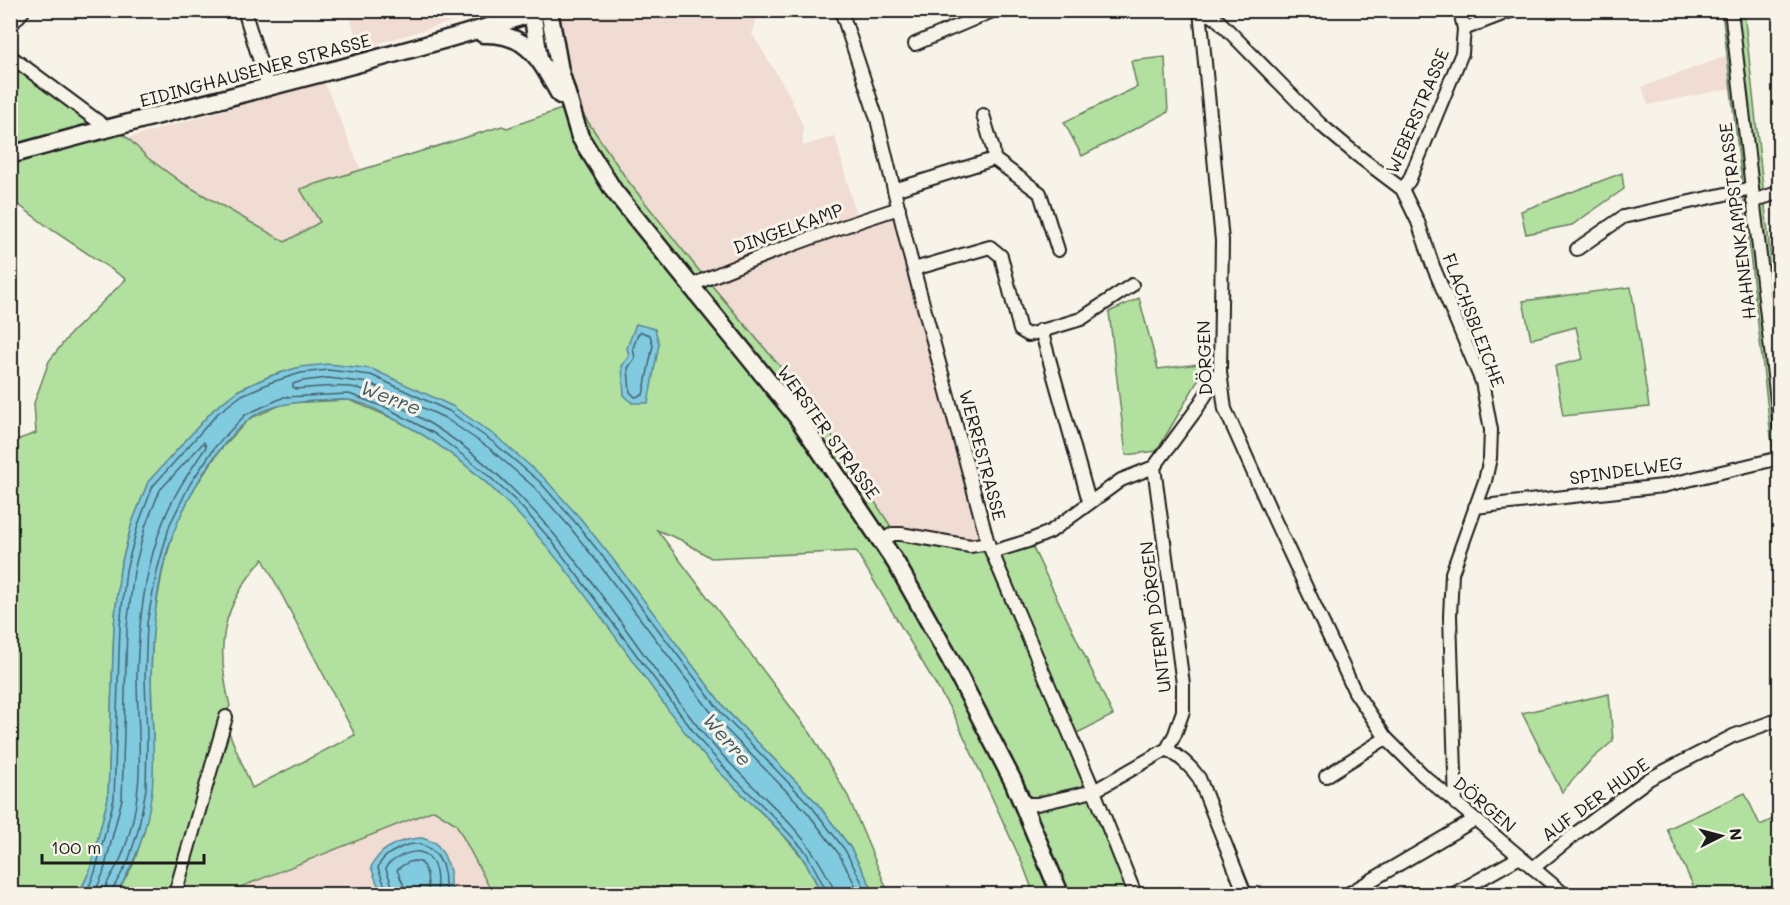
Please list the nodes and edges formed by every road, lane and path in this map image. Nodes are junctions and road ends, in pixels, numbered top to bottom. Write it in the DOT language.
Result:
graph roads {
  1 [pos="24,10"];
  2 [pos="244,10"];
  3 [pos="841,10"];
  4 [pos="995,10"];
  5 [pos="1201,10"];
  6 [pos="1460,10"];
  7 [pos="1513,10"];
  8 [pos="1731,10"];
  9 [pos="539,11"];
  10 [pos="10,26"];
  11 [pos="1464,29"];
  12 [pos="461,36"];
  13 [pos="915,44"];
  14 [pos="10,56"];
  15 [pos="539,59"];
  16 [pos="268,87"];
  17 [pos="983,114"];
  18 [pos="573,116"];
  19 [pos="100,130"];
  20 [pos="10,155"];
  21 [pos="994,159"];
  22 [pos="1402,189"];
  23 [pos="894,190"];
  24 [pos="1779,192"];
  25 [pos="1752,194"];
  26 [pos="899,208"];
  27 [pos="1577,249"];
  28 [pos="1058,250"];
  29 [pos="914,269"];
  30 [pos="1132,285"];
  31 [pos="690,286"];
  32 [pos="1041,330"];
  33 [pos="1220,372"];
  34 [pos="1779,426"];
  35 [pos="1779,458"];
  36 [pos="1154,467"];
  37 [pos="1089,501"];
  38 [pos="1475,507"];
  39 [pos="881,541"];
  40 [pos="990,547"];
  41 [pos="226,717"];
  42 [pos="1779,719"];
  43 [pos="1386,738"];
  44 [pos="1167,749"];
  45 [pos="1326,776"];
  46 [pos="1094,791"];
  47 [pos="1024,804"];
  48 [pos="1456,804"];
  49 [pos="1474,820"];
  50 [pos="1520,856"];
  51 [pos="1533,868"];
  52 [pos="175,894"];
  53 [pos="1060,894"];
  54 [pos="1135,894"];
  55 [pos="1245,894"];
  56 [pos="1348,894"];
  57 [pos="1454,894"];
  58 [pos="1564,894"];
  1 -- 10 [label="street"];
  2 -- 16 [label="street"];
  3 -- 23 [label="street, WERRESTRASSE"];
  4 -- 13 [label="street"];
  5 -- 22 [label="street, FLACHSBLEICHE"];
  5 -- 33 [label="street, DÖRGEN"];
  6 -- 11 [label="street, WEBERSTRASSE"];
  7 -- 11 [label="street"];
  8 -- 25 [label="street, HAHNENKAMPSTRASSE"];
  9 -- 12 [label="main road, EIDINGHAUSENER STRASSE"];
  9 -- 15 [label="main road"];
  9 -- 18 [label="main road, WERSTER STRASSE"];
  11 -- 22 [label="street, WEBERSTRASSE"];
  12 -- 15 [label="main road"];
  12 -- 16 [label="main road, EIDINGHAUSENER STRASSE"];
  14 -- 19 [label="street"];
  15 -- 18 [label="main road"];
  16 -- 19 [label="main road, EIDINGHAUSENER STRASSE"];
  17 -- 21 [label="street"];
  18 -- 31 [label="main road, WERSTER STRASSE"];
  19 -- 20 [label="main road, EIDINGHAUSENER STRASSE"];
  21 -- 23 [label="street"];
  21 -- 28 [label="street"];
  22 -- 38 [label="street, FLACHSBLEICHE"];
  23 -- 26 [label="street, WERRESTRASSE"];
  24 -- 25 [label="street"];
  25 -- 27 [label="street"];
  25 -- 34 [label="street, HAHNENKAMPSTRASSE"];
  26 -- 29 [label="street, WERRESTRASSE"];
  26 -- 31 [label="street, DINGELKAMP"];
  29 -- 32 [label="street"];
  29 -- 40 [label="street, WERRESTRASSE"];
  30 -- 32 [label="street"];
  31 -- 39 [label="main road, WERSTER STRASSE"];
  32 -- 37 [label="street"];
  33 -- 36 [label="street"];
  33 -- 43 [label="street, DÖRGEN"];
  35 -- 38 [label="street, SPINDELWEG"];
  36 -- 37 [label="street"];
  36 -- 44 [label="street, UNTERM DÖRGEN"];
  37 -- 40 [label="street"];
  38 -- 48 [label="street, FLACHSBLEICHE"];
  39 -- 40 [label="street"];
  39 -- 47 [label="main road, WERSTER STRASSE"];
  40 -- 46 [label="street, WERRESTRASSE"];
  41 -- 52 [label="street"];
  42 -- 51 [label="street, AUF DER HUDE"];
  43 -- 45 [label="street"];
  43 -- 48 [label="street, DÖRGEN"];
  44 -- 46 [label="street"];
  44 -- 55 [label="street"];
  46 -- 47 [label="street"];
  46 -- 54 [label="street, WERRESTRASSE"];
  47 -- 53 [label="main road, WERSTER STRASSE"];
  48 -- 49 [label="street, DÖRGEN"];
  49 -- 50 [label="street, DÖRGEN"];
  49 -- 56 [label="street"];
  50 -- 51 [label="street, DÖRGEN"];
  50 -- 57 [label="street"];
  51 -- 58 [label="street, DÖRGEN"];
}
